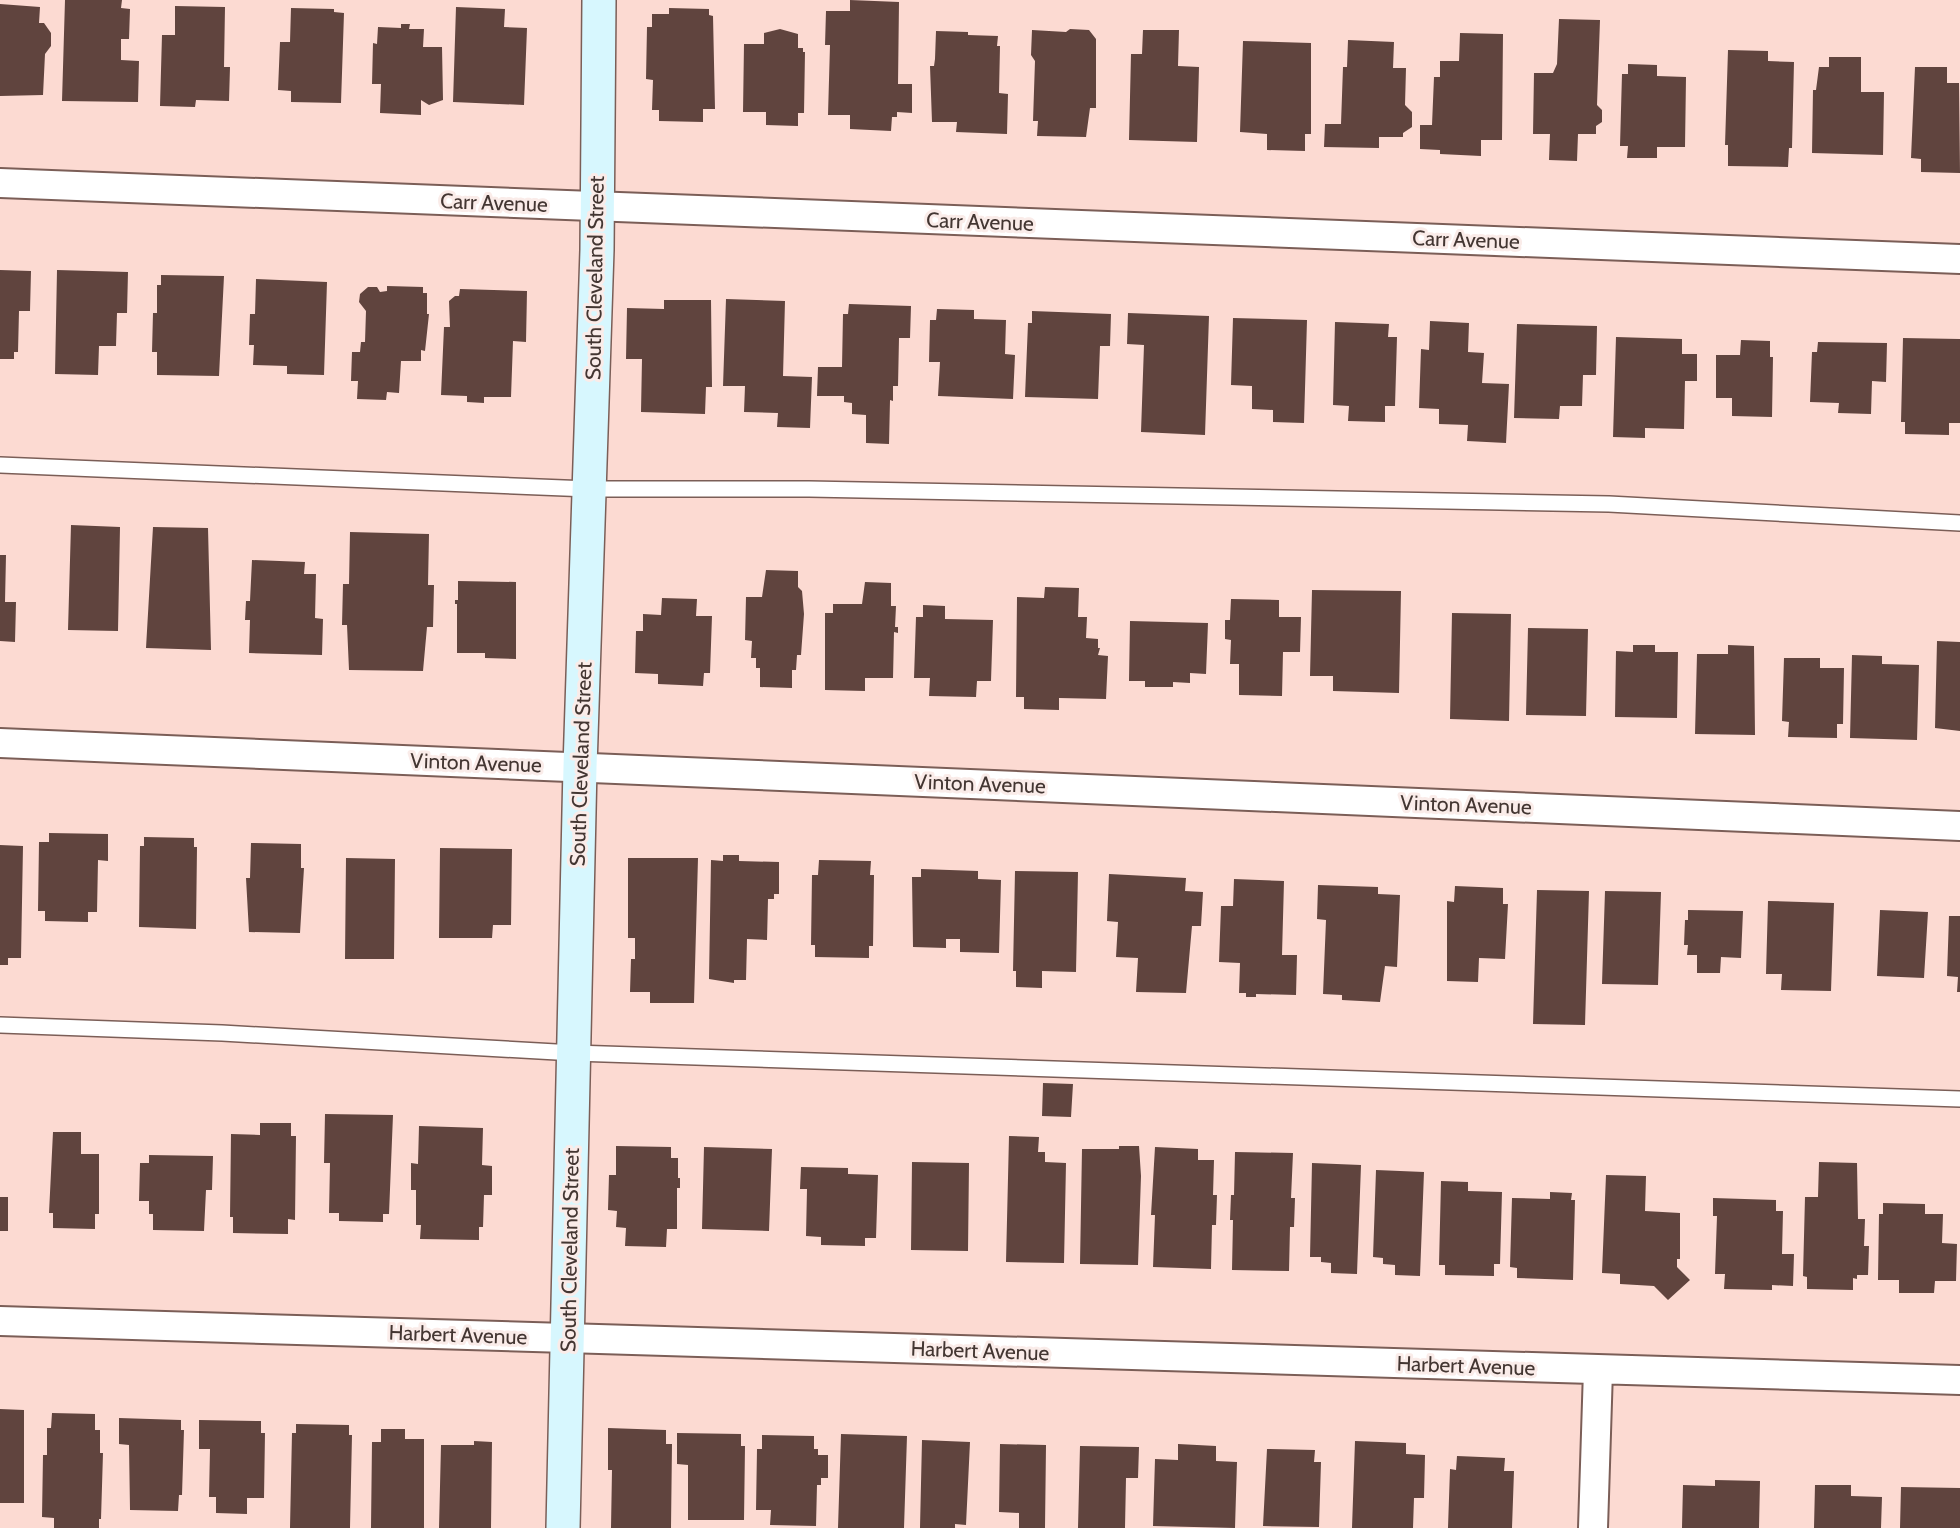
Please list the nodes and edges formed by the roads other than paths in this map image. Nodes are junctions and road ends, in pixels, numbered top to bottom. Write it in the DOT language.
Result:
graph roads {
  1 [pos="599,0"];
  2 [pos="0,183"];
  3 [pos="598,208"];
  4 [pos="1960,259"];
  5 [pos="0,465"];
  6 [pos="589,489"];
  7 [pos="1960,523"];
  8 [pos="0,743"];
  9 [pos="580,767"];
  10 [pos="1960,826"];
  11 [pos="0,1025"];
  12 [pos="574,1053"];
  13 [pos="1960,1100"];
  14 [pos="0,1321"];
  15 [pos="568,1338"];
  16 [pos="1598,1370"];
  17 [pos="1960,1380"];
  18 [pos="563,1528"];
  19 [pos="1593,1528"];
  1 -- 3 [label="main road, South Cleveland Street"];
  2 -- 3 [label="street, Carr Avenue"];
  3 -- 4 [label="street, Carr Avenue"];
  3 -- 6 [label="main road, South Cleveland Street"];
  5 -- 6 [label="lane"];
  6 -- 7 [label="lane"];
  6 -- 9 [label="main road, South Cleveland Street"];
  8 -- 9 [label="street, Vinton Avenue"];
  9 -- 10 [label="street, Vinton Avenue"];
  9 -- 12 [label="main road, South Cleveland Street"];
  11 -- 12 [label="lane"];
  12 -- 13 [label="lane"];
  12 -- 15 [label="main road, South Cleveland Street"];
  14 -- 15 [label="street, Harbert Avenue"];
  15 -- 16 [label="street, Harbert Avenue"];
  15 -- 18 [label="main road, South Cleveland Street"];
  16 -- 17 [label="street, Harbert Avenue"];
  16 -- 19 [label="street"];
}
